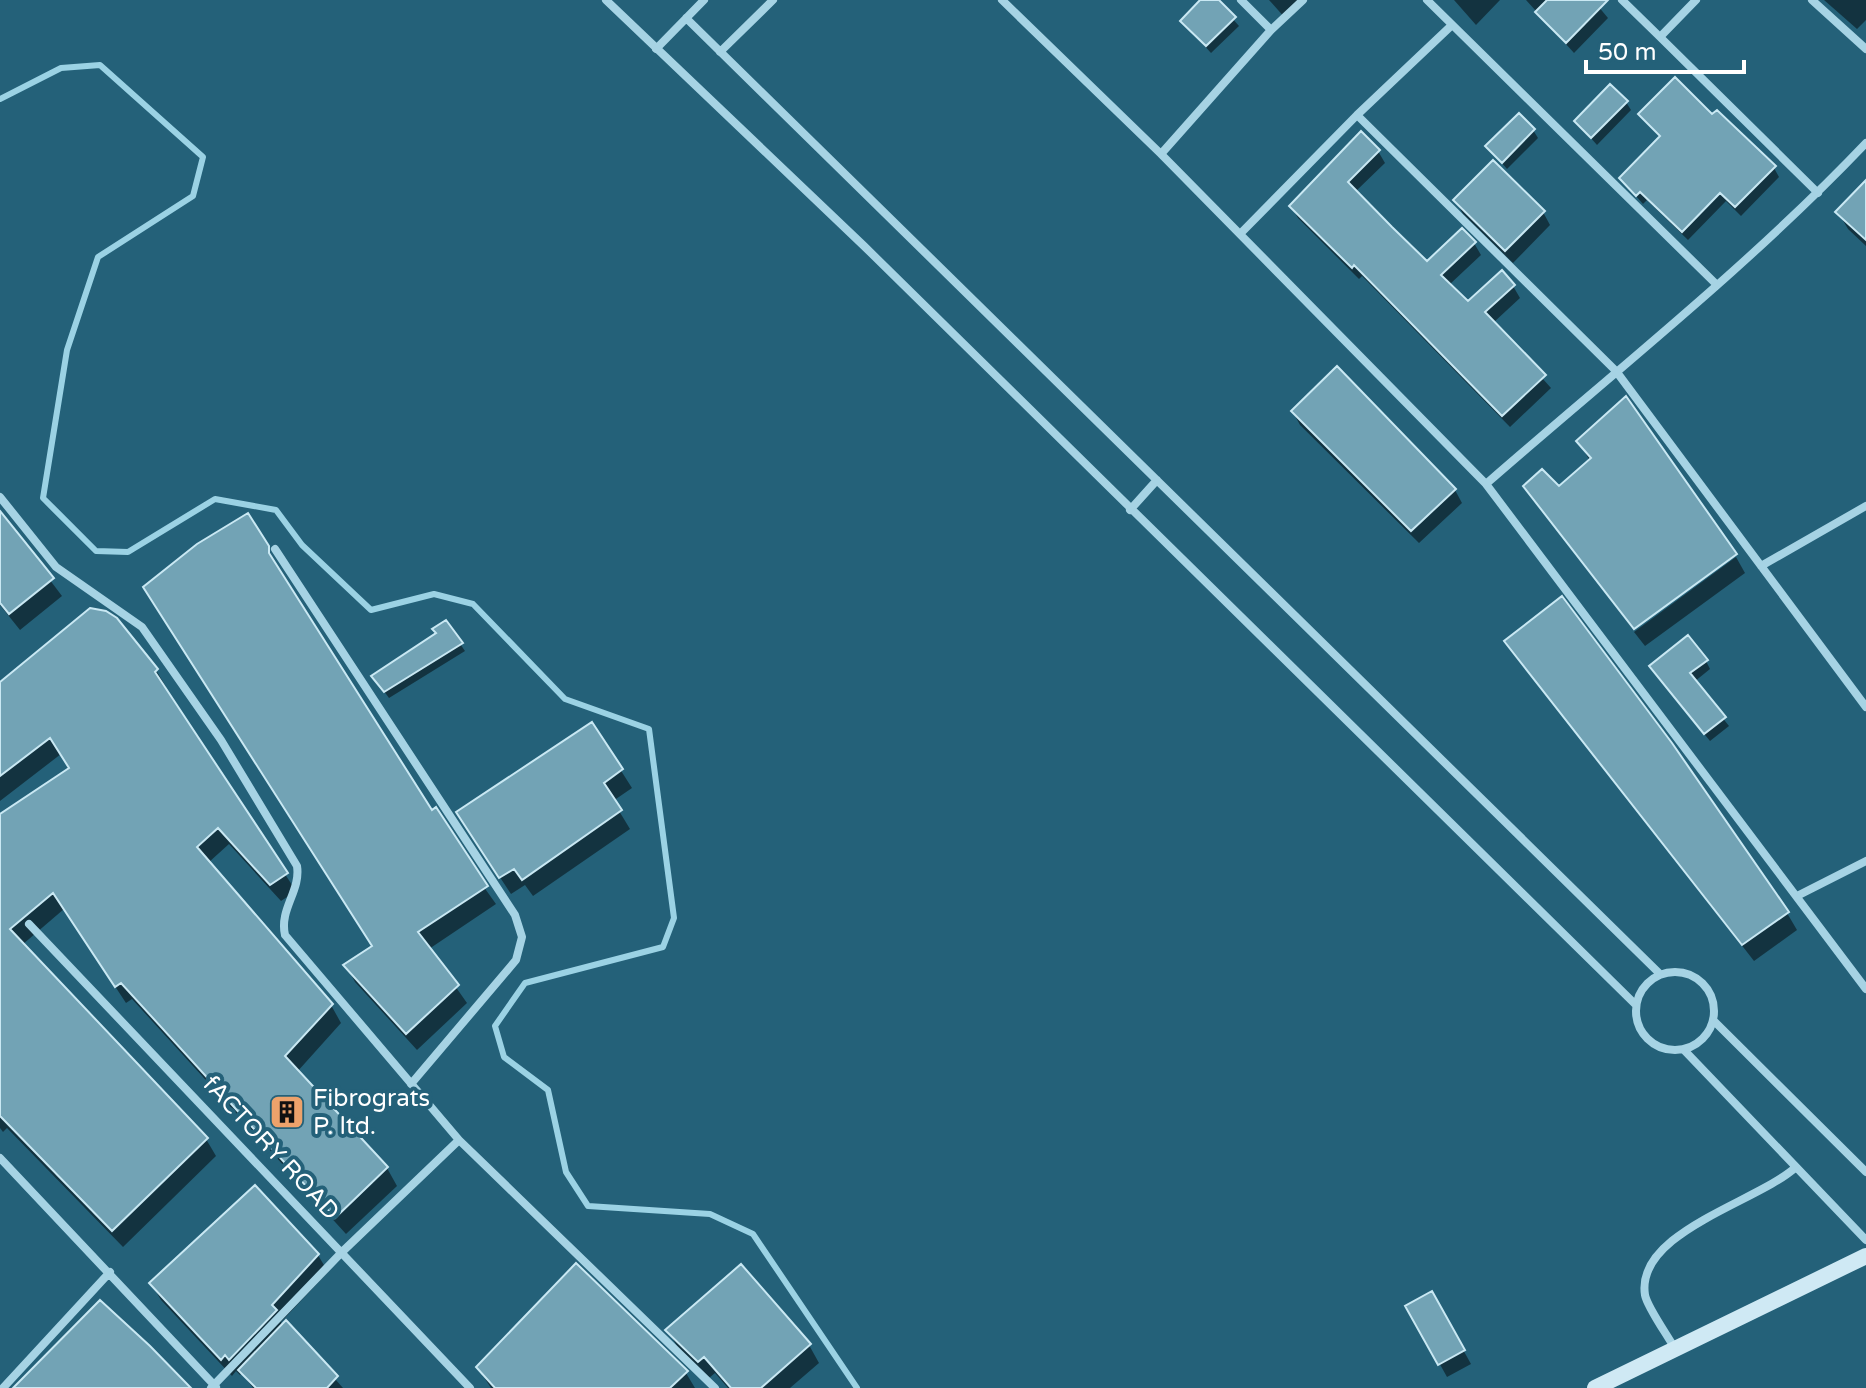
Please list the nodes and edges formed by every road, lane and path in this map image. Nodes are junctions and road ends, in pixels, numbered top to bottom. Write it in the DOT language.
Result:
graph roads {
  1 [pos="606,0"];
  2 [pos="704,0"];
  3 [pos="773,0"];
  4 [pos="1002,0"];
  5 [pos="1241,0"];
  6 [pos="1303,0"];
  7 [pos="1427,0"];
  8 [pos="1622,0"];
  9 [pos="1696,0"];
  10 [pos="1812,0"];
  11 [pos="686,18"];
  12 [pos="1452,25"];
  13 [pos="1271,30"];
  14 [pos="1660,37"];
  15 [pos="656,49"];
  16 [pos="1866,49"];
  17 [pos="720,52"];
  18 [pos="1357,115"];
  19 [pos="1866,143"];
  20 [pos="1161,154"];
  21 [pos="1818,193"];
  22 [pos="1240,234"];
  23 [pos="1717,285"];
  24 [pos="1616,371"];
  25 [pos="1157,480"];
  26 [pos="1486,484"];
  27 [pos="0,497"];
  28 [pos="1866,506"];
  29 [pos="1130,510"];
  30 [pos="275,549"];
  31 [pos="1761,566"];
  32 [pos="1866,707"];
  33 [pos="1866,861"];
  34 [pos="1799,895"];
  35 [pos="29,924"];
  36 [pos="1660,974"];
  37 [pos="1866,989"];
  38 [pos="1636,1005"];
  39 [pos="1714,1021"];
  40 [pos="1684,1050"];
  41 [pos="411,1084"];
  42 [pos="459,1140"];
  43 [pos="0,1158"];
  44 [pos="1796,1167"];
  45 [pos="1866,1172"];
  46 [pos="1866,1240"];
  47 [pos="342,1252"];
  48 [pos="1866,1256"];
  49 [pos="110,1272"];
  50 [pos="1675,1349"];
  51 [pos="710,1386"];
  52 [pos="214,1387"];
  53 [pos="3,1388"];
  54 [pos="470,1388"];
  55 [pos="1595,1388"];
  1 -- 15 [label="street"];
  2 -- 11 [label="street"];
  3 -- 17 [label="street"];
  4 -- 20 [label="street"];
  5 -- 13 [label="street"];
  6 -- 13 [label="street"];
  7 -- 12 [label="street"];
  8 -- 14 [label="street"];
  9 -- 14 [label="street"];
  10 -- 16 [label="street"];
  11 -- 15 [label="street"];
  11 -- 17 [label="street"];
  12 -- 18 [label="street"];
  12 -- 23 [label="street"];
  13 -- 20 [label="street"];
  14 -- 21 [label="street"];
  15 -- 29 [label="street"];
  17 -- 25 [label="street"];
  18 -- 22 [label="street"];
  18 -- 24 [label="street"];
  19 -- 21 [label="street"];
  20 -- 22 [label="street"];
  21 -- 23 [label="street"];
  22 -- 26 [label="street"];
  23 -- 24 [label="street"];
  24 -- 26 [label="street"];
  24 -- 31 [label="street"];
  25 -- 29 [label="street"];
  25 -- 36 [label="street"];
  26 -- 34 [label="street"];
  27 -- 41 [label="street"];
  28 -- 31 [label="street"];
  29 -- 38 [label="street"];
  30 -- 41 [label="street"];
  31 -- 32 [label="street"];
  33 -- 34 [label="street"];
  34 -- 37 [label="street"];
  35 -- 47 [label="street, fACTORY ROAD"];
  36 -- 38 [label="street"];
  36 -- 39 [label="street"];
  38 -- 40 [label="street"];
  39 -- 40 [label="street"];
  39 -- 45 [label="street"];
  40 -- 44 [label="street"];
  41 -- 42 [label="street"];
  42 -- 47 [label="street"];
  42 -- 51 [label="street"];
  43 -- 49 [label="street"];
  44 -- 46 [label="street"];
  44 -- 50 [label="street"];
  47 -- 52 [label="street"];
  47 -- 54 [label="street, fACTORY ROAD"];
  48 -- 50 [label="street"];
  49 -- 52 [label="street"];
  49 -- 53 [label="street"];
  50 -- 55 [label="street"];
}
